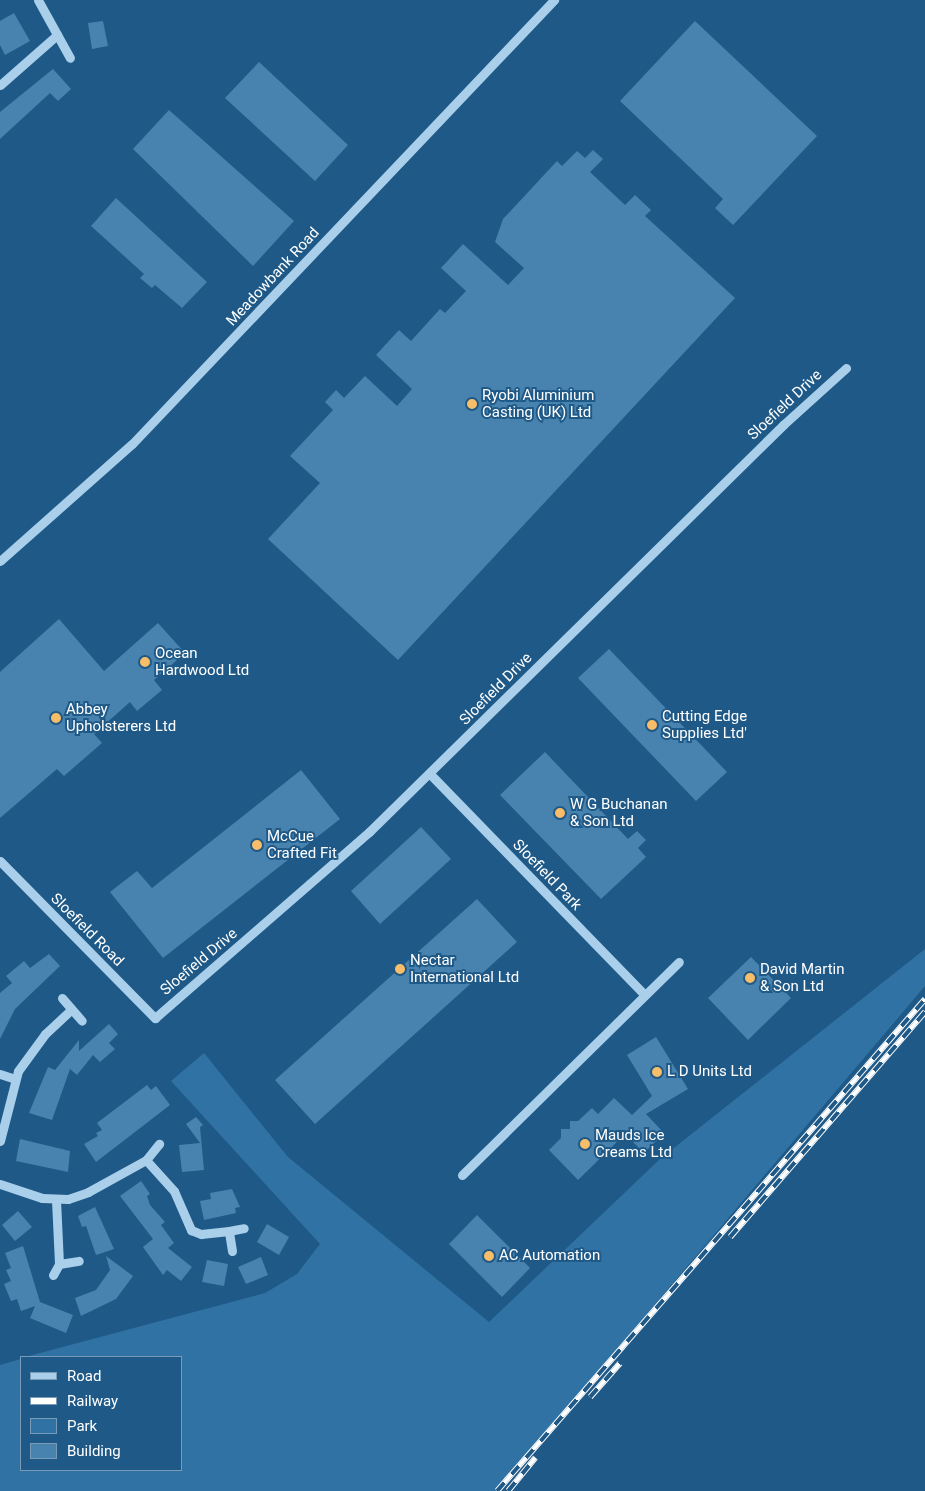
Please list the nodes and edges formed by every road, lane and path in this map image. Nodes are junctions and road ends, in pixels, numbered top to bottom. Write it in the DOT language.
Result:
graph roads {
  1 [pos="38,0"];
  2 [pos="554,0"];
  3 [pos="57,35"];
  4 [pos="70,58"];
  5 [pos="0,85"];
  6 [pos="846,368"];
  7 [pos="0,561"];
  8 [pos="430,774"];
  9 [pos="0,861"];
  10 [pos="679,962"];
  11 [pos="645,995"];
  12 [pos="62,998"];
  13 [pos="70,1010"];
  14 [pos="155,1018"];
  15 [pos="82,1021"];
  16 [pos="0,1074"];
  17 [pos="15,1079"];
  18 [pos="0,1141"];
  19 [pos="159,1144"];
  20 [pos="146,1160"];
  21 [pos="462,1175"];
  22 [pos="0,1184"];
  23 [pos="56,1200"];
  24 [pos="244,1228"];
  25 [pos="229,1231"];
  26 [pos="232,1251"];
  27 [pos="79,1261"];
  28 [pos="59,1264"];
  29 [pos="53,1275"];
  1 -- 3 [label="street"];
  2 -- 7 [label="street, Meadowbank Road"];
  3 -- 4 [label="street"];
  3 -- 5 [label="street"];
  6 -- 8 [label="street, Sloefield Drive"];
  8 -- 11 [label="street, Sloefield Park"];
  8 -- 14 [label="street, Sloefield Drive"];
  9 -- 14 [label="street, Sloefield Road"];
  10 -- 11 [label="street"];
  11 -- 21 [label="street"];
  12 -- 13 [label="street"];
  13 -- 15 [label="street"];
  13 -- 17 [label="street"];
  16 -- 17 [label="street"];
  17 -- 18 [label="street"];
  19 -- 20 [label="street"];
  20 -- 23 [label="street"];
  20 -- 25 [label="street"];
  22 -- 23 [label="street"];
  23 -- 28 [label="street"];
  24 -- 25 [label="street"];
  25 -- 26 [label="street"];
  27 -- 28 [label="street"];
  28 -- 29 [label="street"];
}
